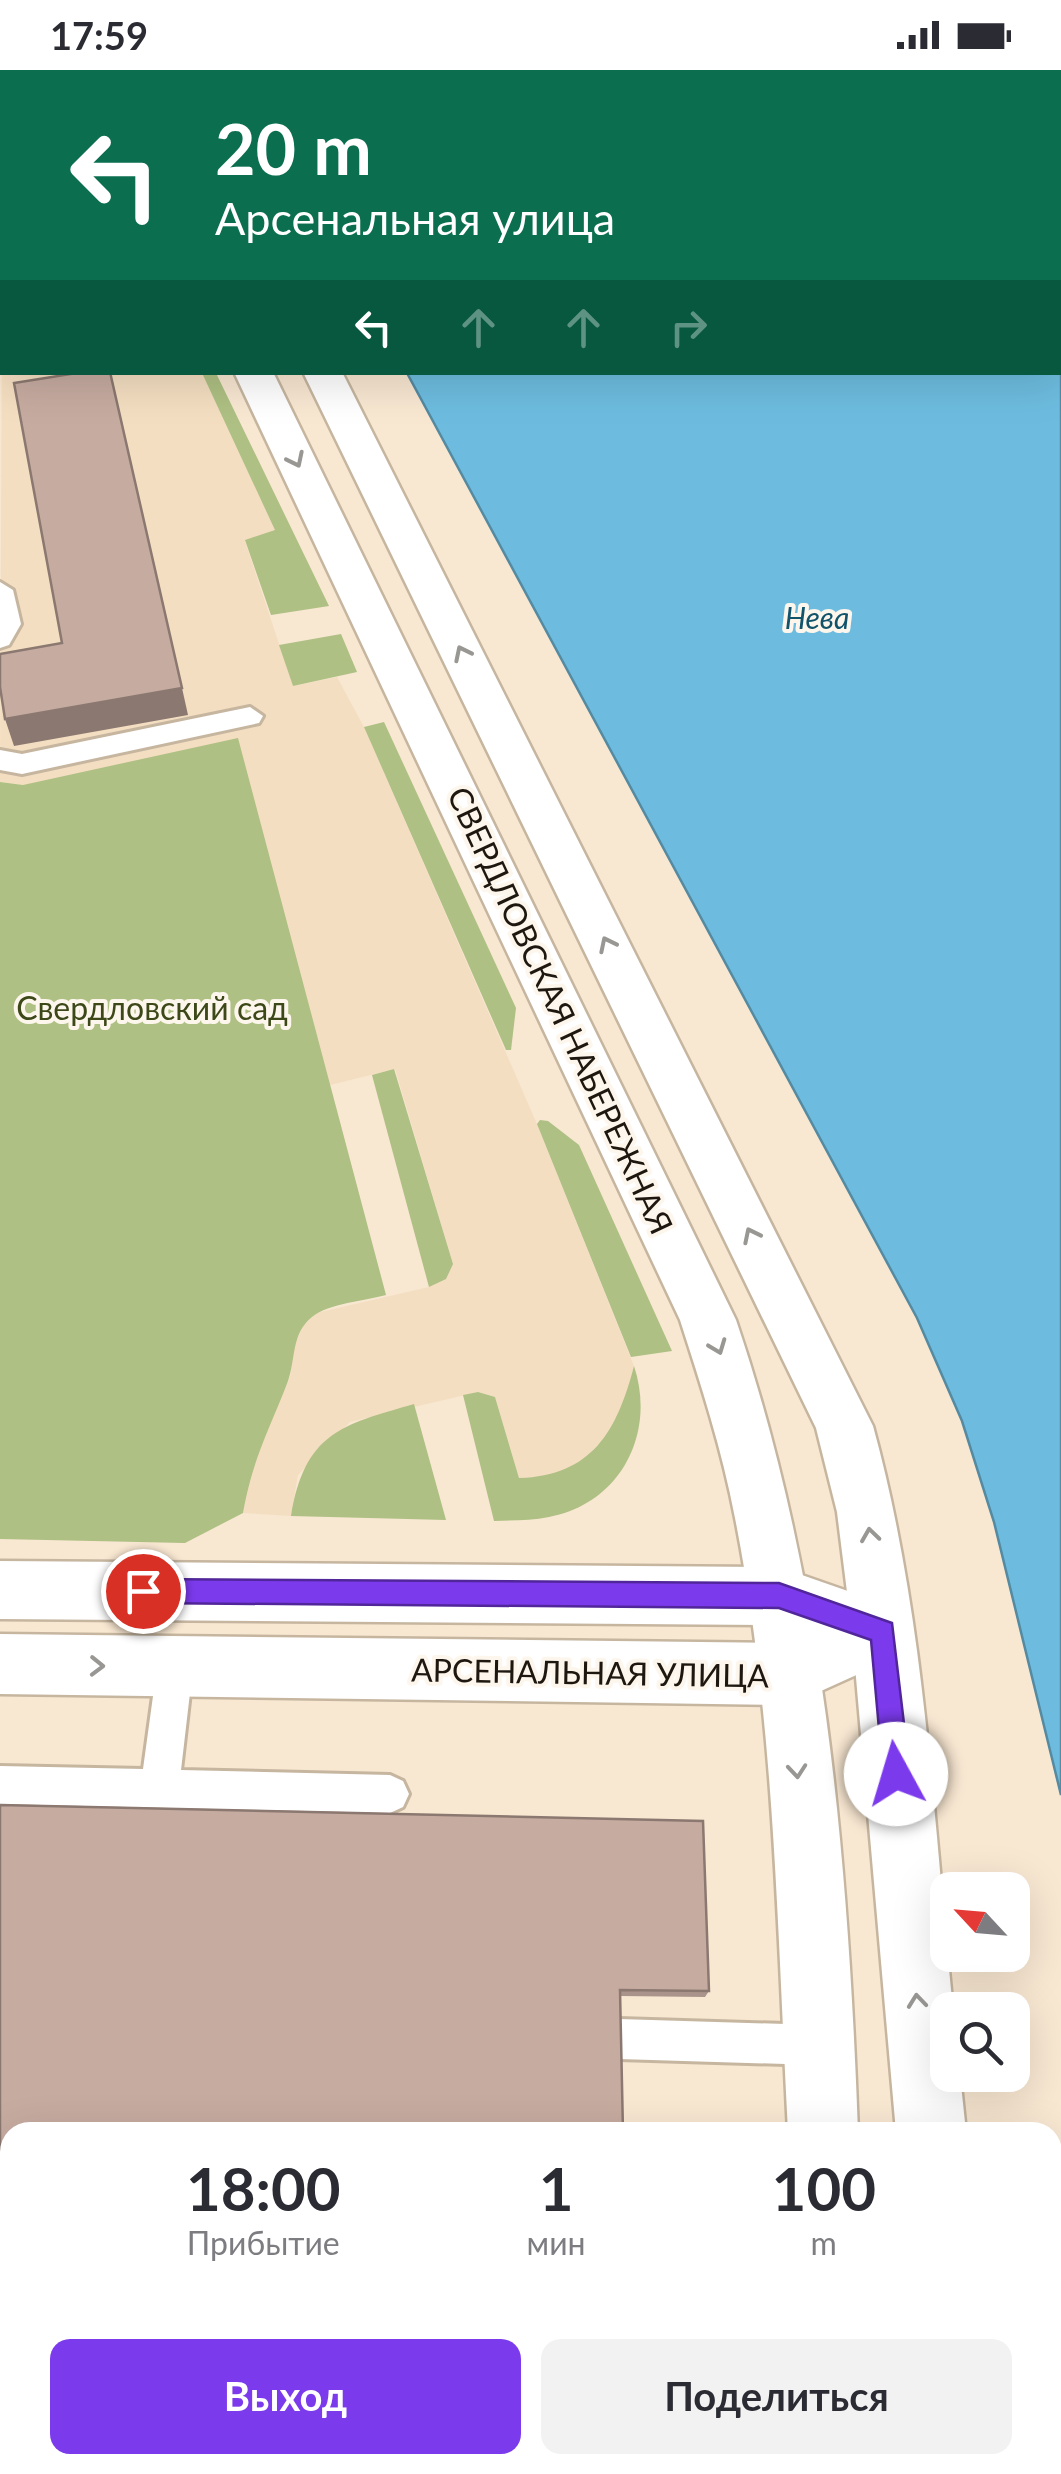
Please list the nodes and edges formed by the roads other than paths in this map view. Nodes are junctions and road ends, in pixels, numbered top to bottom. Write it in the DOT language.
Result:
graph roads {
  1 [pos="253,375"];
  2 [pos="323,375"];
  3 [pos="0,590"];
  4 [pos="0,638"];
  5 [pos="250,716"];
  6 [pos="0,760"];
  7 [pos="0,1590"];
  8 [pos="779,1596"];
  9 [pos="883,1632"];
  10 [pos="0,1664"];
  11 [pos="174,1667"];
  12 [pos="790,1674"];
  13 [pos="0,1785"];
  14 [pos="160,1788"];
  15 [pos="390,1794"];
  16 [pos="619,2039"];
  17 [pos="817,2044"];
  18 [pos="823,2122"];
  19 [pos="931,2122"];
  1 -- 8 [label="main road, СВЕРДЛОВСКАЯ НАБЕРЕЖНАЯ, one-way"];
  9 -- 2 [label="main road, СВЕРДЛОВСКАЯ НАБЕРЕЖНАЯ, one-way"];
  3 -- 4 [label="lane"];
  5 -- 6 [label="lane"];
  7 -- 8 [label="main road"];
  8 -- 9 [label="main road"];
  8 -- 12 [label="main road, СВЕРДЛОВСКАЯ НАБЕРЕЖНАЯ"];
  9 -- 12 [label="main road, АРСЕНАЛЬНАЯ УЛИЦА"];
  19 -- 9 [label="main road, СВЕРДЛОВСКАЯ НАБЕРЕЖНАЯ, one-way"];
  10 -- 11 [label="main road, АРСЕНАЛЬНАЯ УЛИЦА, one-way"];
  11 -- 12 [label="main road, АРСЕНАЛЬНАЯ УЛИЦА"];
  11 -- 14 [label="lane"];
  12 -- 17 [label="main road, СВЕРДЛОВСКАЯ НАБЕРЕЖНАЯ, one-way"];
  13 -- 14 [label="lane"];
  14 -- 15 [label="lane"];
  16 -- 17 [label="lane"];
  17 -- 18 [label="main road, СВЕРДЛОВСКАЯ НАБЕРЕЖНАЯ"];
}
